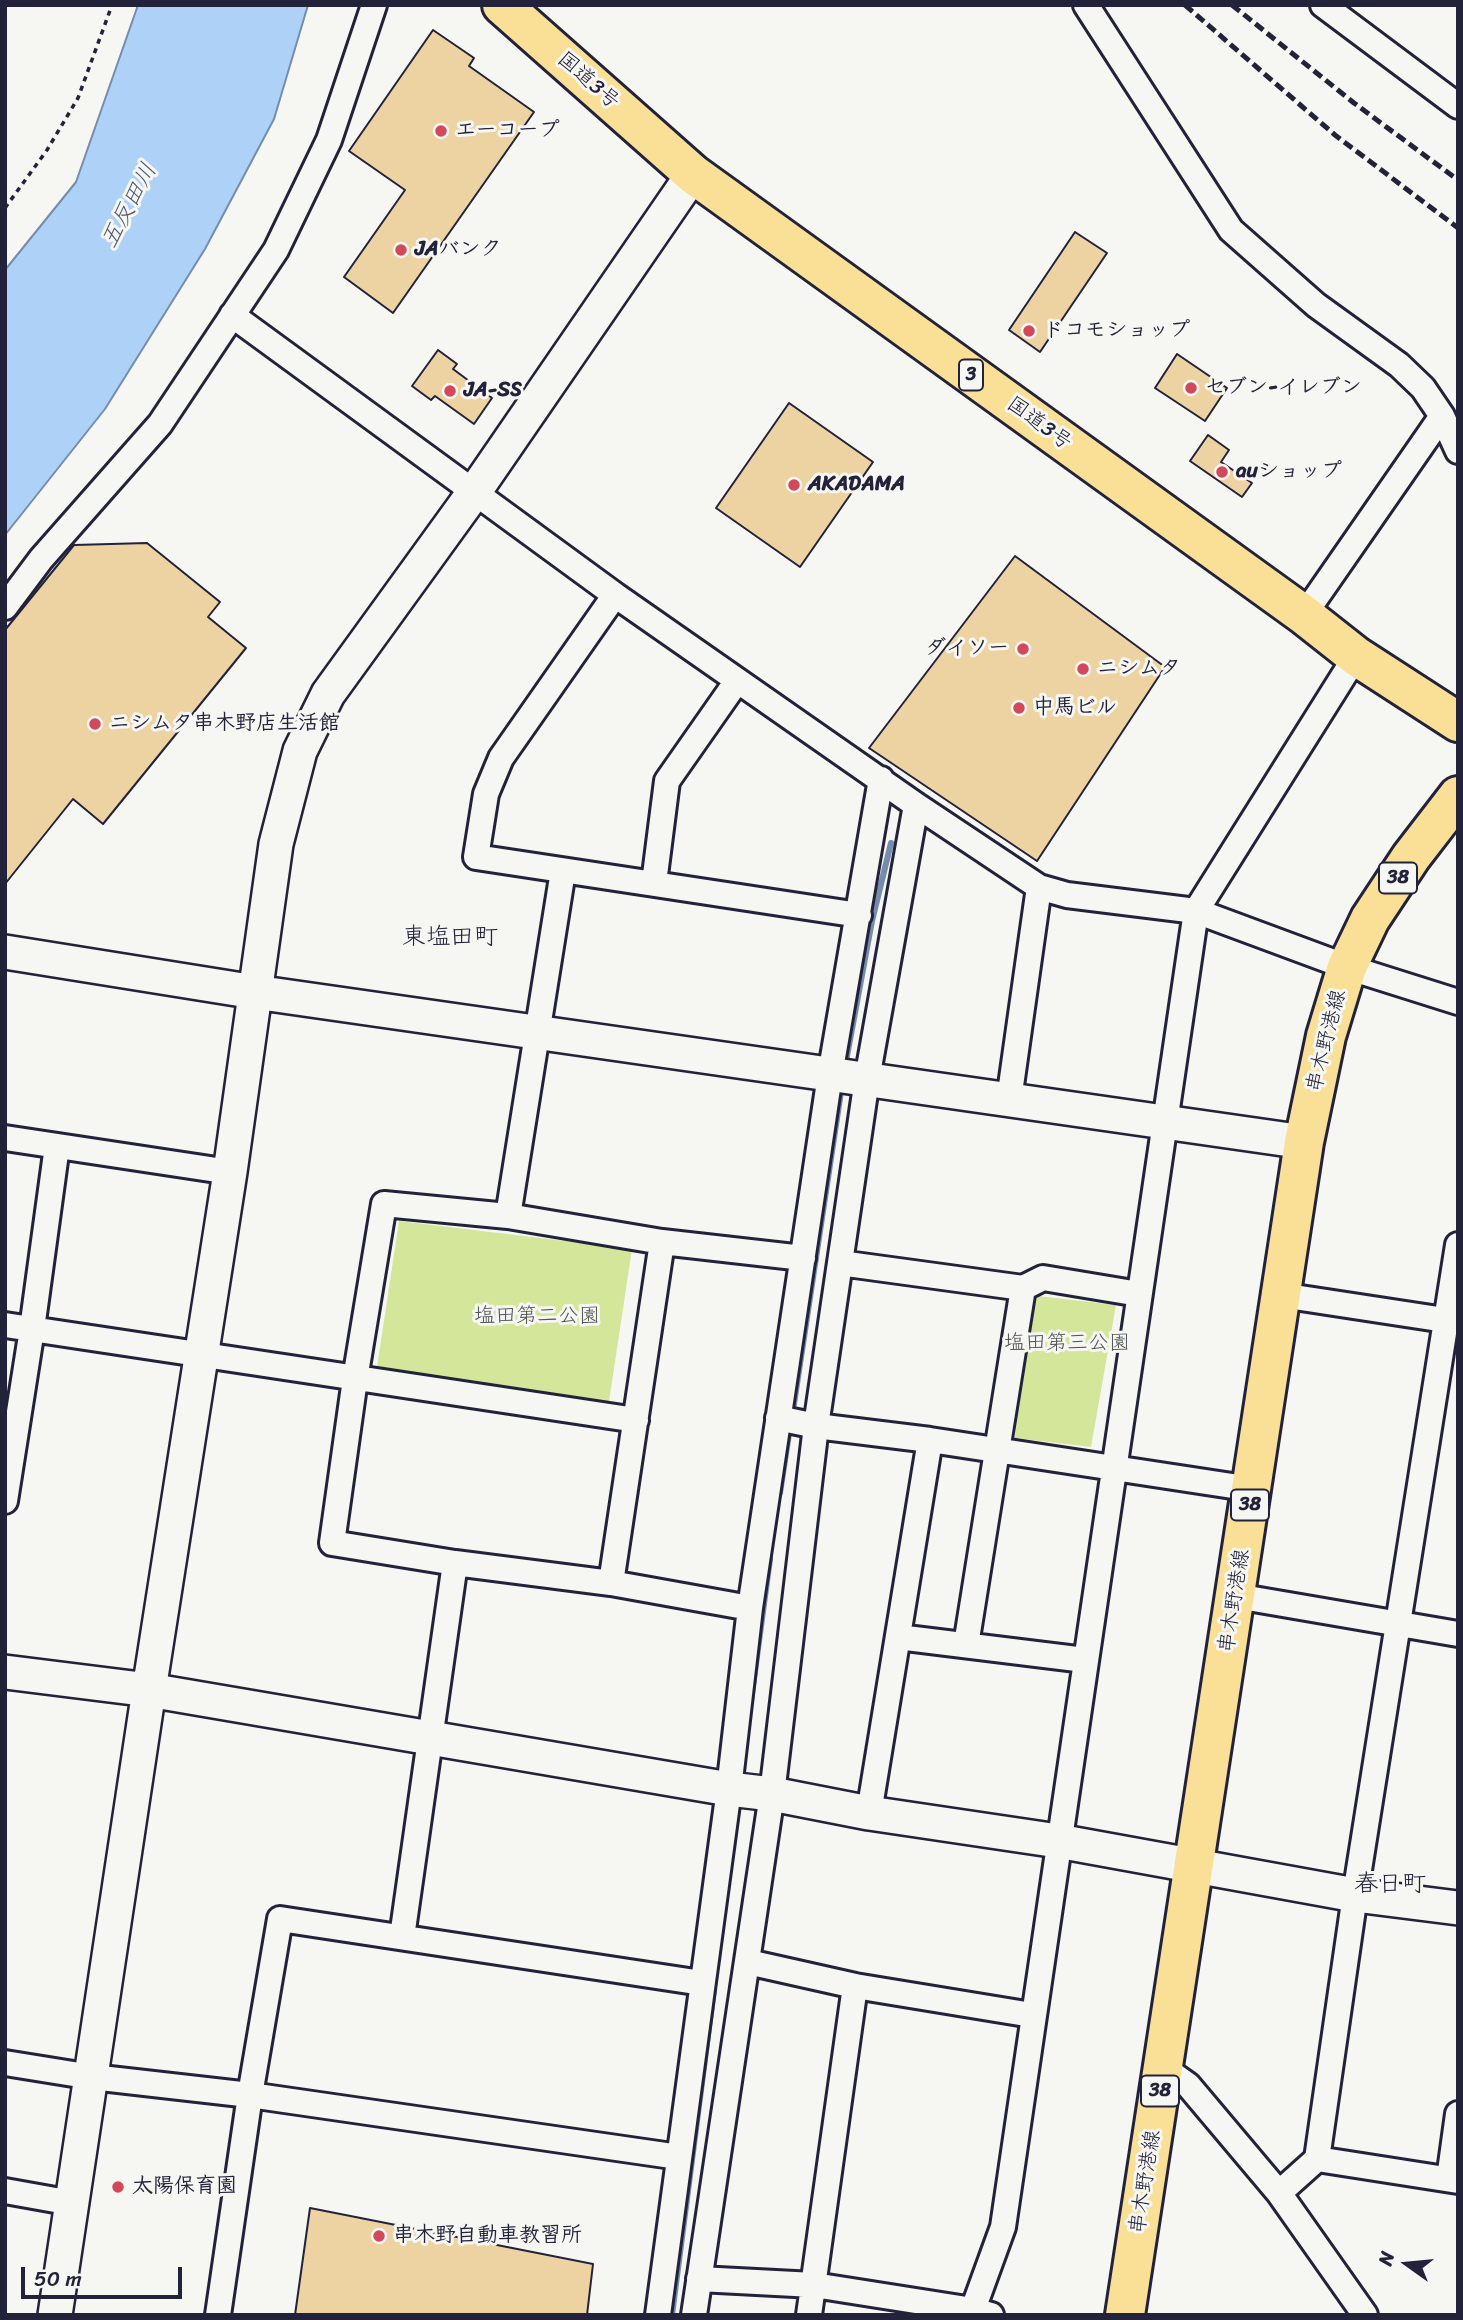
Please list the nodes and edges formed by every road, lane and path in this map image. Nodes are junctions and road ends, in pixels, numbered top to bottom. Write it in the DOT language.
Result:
graph roads {
  1 [pos="112,5"];
  2 [pos="374,5"];
  3 [pos="502,5"];
  4 [pos="1086,5"];
  5 [pos="1323,5"];
  6 [pos="1458,106"];
  7 [pos="693,174"];
  8 [pos="5,208"];
  9 [pos="232,315"];
  10 [pos="1442,416"];
  11 [pos="1458,451"];
  12 [pos="475,491"];
  13 [pos="615,596"];
  14 [pos="5,607"];
  15 [pos="1304,615"];
  16 [pos="1356,656"];
  17 [pos="737,681"];
  18 [pos="1458,722"];
  19 [pos="881,779"];
  20 [pos="1458,796"];
  21 [pos="916,805"];
  22 [pos="563,871"];
  23 [pos="654,883"];
  24 [pos="1039,887"];
  25 [pos="1196,911"];
  26 [pos="859,915"];
  27 [pos="5,952"];
  28 [pos="1347,967"];
  29 [pos="255,992"];
  30 [pos="1458,1002"];
  31 [pos="537,1032"];
  32 [pos="830,1074"];
  33 [pos="867,1079"];
  34 [pos="1009,1100"];
  35 [pos="1164,1122"];
  36 [pos="5,1138"];
  37 [pos="1304,1142"];
  38 [pos="57,1146"];
  39 [pos="230,1172"];
  40 [pos="508,1216"];
  41 [pos="662,1242"];
  42 [pos="1458,1245"];
  43 [pos="803,1258"];
  44 [pos="840,1263"];
  45 [pos="1023,1289"];
  46 [pos="1139,1294"];
  47 [pos="1281,1295"];
  48 [pos="1452,1321"];
  49 [pos="5,1325"];
  50 [pos="32,1329"];
  51 [pos="202,1357"];
  52 [pos="355,1379"];
  53 [pos="778,1418"];
  54 [pos="636,1420"];
  55 [pos="816,1426"];
  56 [pos="930,1440"];
  57 [pos="997,1450"];
  58 [pos="1113,1468"];
  59 [pos="1252,1489"];
  60 [pos="5,1501"];
  61 [pos="456,1563"];
  62 [pos="611,1583"];
  63 [pos="1236,1596"];
  64 [pos="750,1608"];
  65 [pos="1398,1624"];
  66 [pos="1458,1634"];
  67 [pos="898,1637"];
  68 [pos="966,1645"];
  69 [pos="1085,1660"];
  70 [pos="5,1672"];
  71 [pos="149,1690"];
  72 [pos="432,1737"];
  73 [pos="729,1789"];
  74 [pos="772,1794"];
  75 [pos="869,1813"];
  76 [pos="1058,1841"];
  77 [pos="1194,1867"];
  78 [pos="1355,1895"];
  79 [pos="1458,1908"];
  80 [pos="402,1937"];
  81 [pos="748,1962"];
  82 [pos="702,1983"];
  83 [pos="855,1986"];
  84 [pos="1032,2015"];
  85 [pos="5,2063"];
  86 [pos="1164,2068"];
  87 [pos="92,2077"];
  88 [pos="250,2095"];
  89 [pos="1458,2113"];
  90 [pos="679,2157"];
  91 [pos="1317,2159"];
  92 [pos="1453,2180"];
  93 [pos="5,2191"];
  94 [pos="1279,2193"];
  95 [pos="72,2203"];
  96 [pos="699,2279"];
  97 [pos="814,2285"];
  98 [pos="978,2313"];
  99 [pos="55,2315"];
  100 [pos="218,2315"];
  101 [pos="659,2315"];
  102 [pos="694,2315"];
  103 [pos="809,2315"];
  104 [pos="1125,2315"];
  105 [pos="1365,2315"];
  1 -- 8 [label="path"];
  2 -- 9 [label="street"];
  3 -- 7 [label="main road, 国道3号 / 3"];
  4 -- 10 [label="street"];
  5 -- 6 [label="street"];
  7 -- 12 [label="street"];
  7 -- 15 [label="main road, 国道3号 / 3"];
  9 -- 12 [label="street"];
  9 -- 14 [label="street"];
  10 -- 11 [label="street"];
  10 -- 15 [label="street"];
  12 -- 13 [label="street"];
  12 -- 29 [label="street"];
  13 -- 17 [label="street"];
  13 -- 22 [label="street"];
  15 -- 16 [label="main road, 国道3号 / 3"];
  16 -- 18 [label="main road, 国道3号 / 3"];
  16 -- 25 [label="street"];
  17 -- 19 [label="street"];
  17 -- 23 [label="street"];
  19 -- 21 [label="street"];
  19 -- 26 [label="street"];
  20 -- 28 [label="main road, 串木野港線 / 38"];
  21 -- 24 [label="street"];
  21 -- 33 [label="street"];
  22 -- 23 [label="street"];
  22 -- 31 [label="street"];
  23 -- 26 [label="street"];
  24 -- 25 [label="street"];
  24 -- 34 [label="street"];
  25 -- 28 [label="street"];
  25 -- 35 [label="street"];
  26 -- 32 [label="street"];
  27 -- 29 [label="street"];
  28 -- 30 [label="street"];
  28 -- 37 [label="main road, 串木野港線 / 38"];
  29 -- 31 [label="street"];
  29 -- 39 [label="street"];
  31 -- 32 [label="street"];
  31 -- 40 [label="street"];
  32 -- 33 [label="street"];
  32 -- 43 [label="street"];
  33 -- 34 [label="street"];
  33 -- 44 [label="street"];
  34 -- 35 [label="street"];
  35 -- 37 [label="street"];
  35 -- 46 [label="street"];
  36 -- 38 [label="street"];
  37 -- 47 [label="main road, 串木野港線 / 38"];
  38 -- 39 [label="street"];
  38 -- 50 [label="street"];
  39 -- 51 [label="street"];
  40 -- 41 [label="street"];
  40 -- 52 [label="street"];
  41 -- 43 [label="street"];
  41 -- 54 [label="street"];
  42 -- 48 [label="street"];
  43 -- 53 [label="street"];
  44 -- 45 [label="street"];
  44 -- 55 [label="street"];
  45 -- 46 [label="street"];
  45 -- 57 [label="street"];
  46 -- 58 [label="street"];
  47 -- 48 [label="street"];
  47 -- 59 [label="main road, 串木野港線 / 38"];
  48 -- 65 [label="street"];
  49 -- 50 [label="street"];
  50 -- 51 [label="street"];
  50 -- 60 [label="street"];
  51 -- 52 [label="street"];
  51 -- 71 [label="street"];
  52 -- 54 [label="street"];
  52 -- 61 [label="street"];
  53 -- 55 [label="street"];
  53 -- 64 [label="street"];
  54 -- 62 [label="street"];
  55 -- 56 [label="street"];
  55 -- 74 [label="street"];
  56 -- 57 [label="street"];
  56 -- 67 [label="street"];
  57 -- 58 [label="street"];
  57 -- 68 [label="street"];
  58 -- 59 [label="street"];
  58 -- 69 [label="street"];
  59 -- 63 [label="main road, 串木野港線 / 38"];
  61 -- 62 [label="street"];
  61 -- 72 [label="street"];
  62 -- 64 [label="street"];
  63 -- 65 [label="street"];
  63 -- 77 [label="main road, 串木野港線 / 38"];
  64 -- 73 [label="street"];
  65 -- 66 [label="street"];
  65 -- 78 [label="street"];
  67 -- 68 [label="street"];
  67 -- 75 [label="street"];
  68 -- 69 [label="street"];
  69 -- 76 [label="street"];
  70 -- 71 [label="street"];
  71 -- 72 [label="street"];
  71 -- 87 [label="street"];
  72 -- 73 [label="street"];
  72 -- 80 [label="street"];
  73 -- 74 [label="street"];
  73 -- 82 [label="street"];
  74 -- 75 [label="street"];
  74 -- 81 [label="street"];
  75 -- 76 [label="street"];
  76 -- 77 [label="street"];
  76 -- 84 [label="street"];
  77 -- 78 [label="street"];
  77 -- 86 [label="main road, 串木野港線 / 38"];
  78 -- 79 [label="street"];
  78 -- 91 [label="street"];
  80 -- 82 [label="street"];
  80 -- 88 [label="street"];
  81 -- 83 [label="street"];
  81 -- 96 [label="street"];
  82 -- 90 [label="street"];
  83 -- 84 [label="street"];
  83 -- 97 [label="street"];
  84 -- 98 [label="street"];
  85 -- 87 [label="street"];
  86 -- 94 [label="street"];
  86 -- 104 [label="main road, 串木野港線 / 38"];
  87 -- 88 [label="street"];
  87 -- 95 [label="street"];
  88 -- 90 [label="street"];
  88 -- 100 [label="street"];
  89 -- 92 [label="street"];
  90 -- 101 [label="street"];
  91 -- 92 [label="street"];
  91 -- 94 [label="street"];
  93 -- 95 [label="street"];
  94 -- 105 [label="street"];
  95 -- 99 [label="street"];
  96 -- 97 [label="street"];
  96 -- 102 [label="street"];
  97 -- 98 [label="street"];
  97 -- 103 [label="street"];
}
